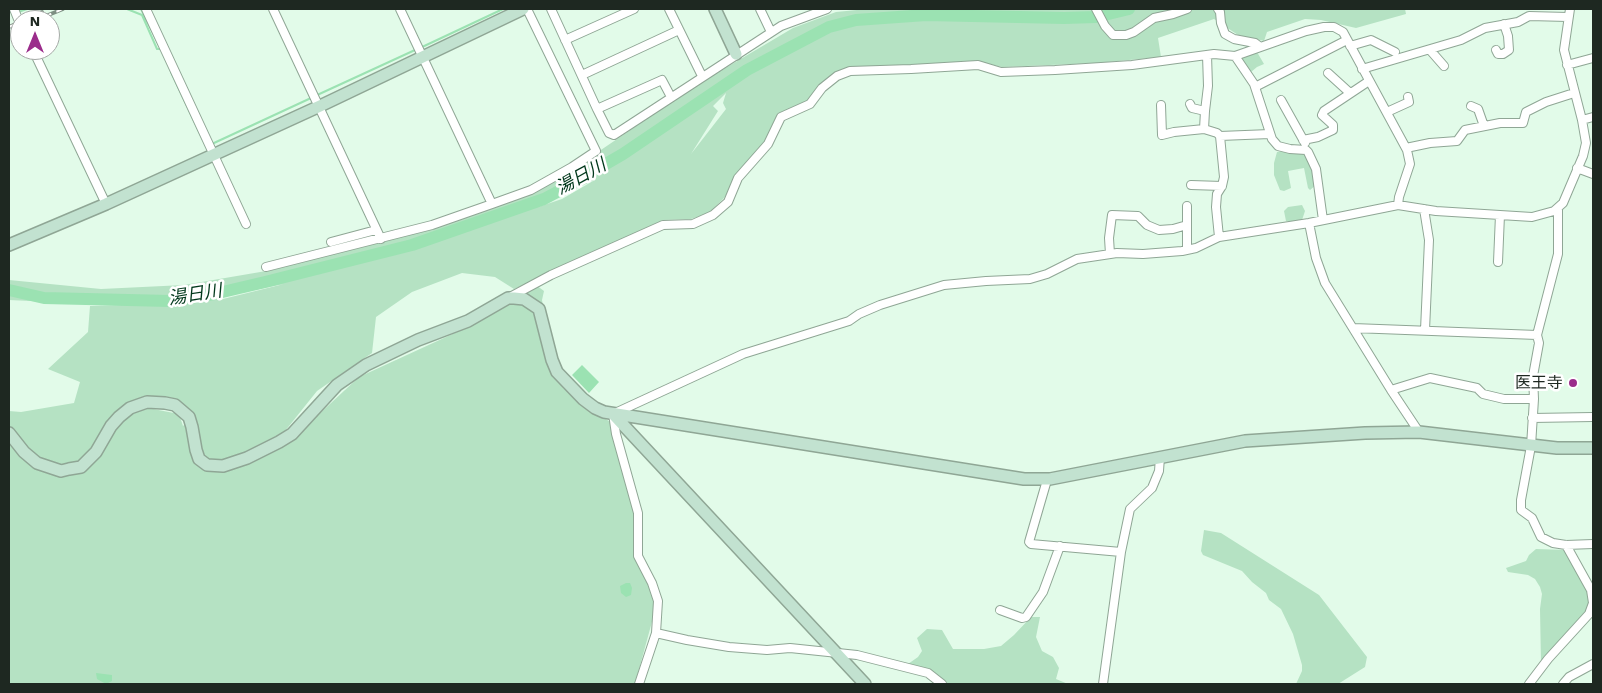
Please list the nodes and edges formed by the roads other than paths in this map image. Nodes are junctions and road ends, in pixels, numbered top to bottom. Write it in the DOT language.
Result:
graph roads {
  1 [pos="146,9"];
  2 [pos="273,9"];
  3 [pos="400,9"];
  4 [pos="523,9"];
  5 [pos="527,9"];
  6 [pos="551,9"];
  7 [pos="634,9"];
  8 [pos="669,9"];
  9 [pos="715,9"];
  10 [pos="760,9"];
  11 [pos="827,9"];
  12 [pos="1096,9"];
  13 [pos="1187,9"];
  14 [pos="1218,9"];
  15 [pos="1570,9"];
  16 [pos="1568,17"];
  17 [pos="1504,24"];
  18 [pos="678,30"];
  19 [pos="771,32"];
  20 [pos="566,40"];
  21 [pos="1349,43"];
  22 [pos="1259,46"];
  23 [pos="1430,50"];
  24 [pos="1496,50"];
  25 [pos="420,52"];
  26 [pos="1394,52"];
  27 [pos="736,54"];
  28 [pos="1207,55"];
  29 [pos="1235,56"];
  30 [pos="1593,58"];
  31 [pos="38,60"];
  32 [pos="1567,65"];
  33 [pos="1444,66"];
  34 [pos="1362,69"];
  35 [pos="1328,73"];
  36 [pos="582,75"];
  37 [pos="702,76"];
  38 [pos="1369,81"];
  39 [pos="1255,87"];
  40 [pos="1350,93"];
  41 [pos="1574,93"];
  42 [pos="671,97"];
  43 [pos="1408,97"];
  44 [pos="317,100"];
  45 [pos="1281,100"];
  46 [pos="1190,104"];
  47 [pos="1161,105"];
  48 [pos="1471,106"];
  49 [pos="597,110"];
  50 [pos="1205,111"];
  51 [pos="1387,112"];
  52 [pos="1593,117"];
  53 [pos="1582,120"];
  54 [pos="1484,126"];
  55 [pos="1204,129"];
  56 [pos="1270,134"];
  57 [pos="1220,136"];
  58 [pos="1303,140"];
  59 [pos="1406,148"];
  60 [pos="1308,152"];
  61 [pos="214,154"];
  62 [pos="1577,168"];
  63 [pos="1593,174"];
  64 [pos="1190,185"];
  65 [pos="1222,186"];
  66 [pos="106,204"];
  67 [pos="492,204"];
  68 [pos="1398,205"];
  69 [pos="1187,206"];
  70 [pos="1424,209"];
  71 [pos="1558,210"];
  72 [pos="1500,215"];
  73 [pos="1323,220"];
  74 [pos="1309,223"];
  75 [pos="246,224"];
  76 [pos="1187,225"];
  77 [pos="376,230"];
  78 [pos="1219,238"];
  79 [pos="381,239"];
  80 [pos="331,242"];
  81 [pos="9,245"];
  82 [pos="1187,250"];
  83 [pos="1110,254"];
  84 [pos="1498,262"];
  85 [pos="266,267"];
  86 [pos="508,298"];
  87 [pos="1353,328"];
  88 [pos="1425,330"];
  89 [pos="1537,335"];
  90 [pos="1391,390"];
  91 [pos="1534,399"];
  92 [pos="613,414"];
  93 [pos="1593,417"];
  94 [pos="1532,418"];
  95 [pos="1420,432"];
  96 [pos="9,433"];
  97 [pos="1531,446"];
  98 [pos="1593,448"];
  99 [pos="1160,457"];
  100 [pos="1047,480"];
  101 [pos="1593,544"];
  102 [pos="1566,545"];
  103 [pos="1060,546"];
  104 [pos="1121,552"];
  105 [pos="1000,610"];
  106 [pos="656,633"];
  107 [pos="834,652"];
  108 [pos="1593,664"];
  109 [pos="639,684"];
  110 [pos="865,684"];
  111 [pos="942,684"];
  112 [pos="1103,684"];
  113 [pos="1529,684"];
  114 [pos="1563,684"];
  1 -- 61 [label="street"];
  2 -- 44 [label="street"];
  3 -- 25 [label="street"];
  4 -- 25 [label="street"];
  5 -- 67 [label="street"];
  6 -- 20 [label="street"];
  7 -- 20 [label="street"];
  8 -- 18 [label="street"];
  9 -- 27 [label="street"];
  10 -- 19 [label="street"];
  11 -- 19 [label="street"];
  12 -- 13 [label="street"];
  14 -- 22 [label="street"];
  15 -- 16 [label="street"];
  16 -- 17 [label="street"];
  16 -- 32 [label="street"];
  17 -- 23 [label="street"];
  17 -- 24 [label="street"];
  18 -- 36 [label="street"];
  18 -- 37 [label="street"];
  19 -- 27 [label="street"];
  20 -- 36 [label="street"];
  21 -- 22 [label="street"];
  21 -- 26 [label="street"];
  21 -- 34 [label="street"];
  21 -- 39 [label="street"];
  22 -- 29 [label="street"];
  23 -- 33 [label="street"];
  23 -- 34 [label="street"];
  25 -- 44 [label="street"];
  25 -- 67 [label="street"];
  27 -- 37 [label="street"];
  28 -- 29 [label="street"];
  28 -- 50 [label="street"];
  28 -- 86 [label="street"];
  29 -- 39 [label="street"];
  30 -- 32 [label="street"];
  31 -- 66 [label="street"];
  32 -- 41 [label="street"];
  34 -- 38 [label="street"];
  35 -- 40 [label="street"];
  36 -- 49 [label="street"];
  37 -- 42 [label="street"];
  38 -- 40 [label="street"];
  38 -- 51 [label="street"];
  39 -- 56 [label="street"];
  40 -- 58 [label="street"];
  41 -- 53 [label="street"];
  41 -- 54 [label="street"];
  42 -- 49 [label="street"];
  42 -- 49 [label="street"];
  43 -- 51 [label="street"];
  44 -- 61 [label="street"];
  44 -- 77 [label="street"];
  45 -- 58 [label="street"];
  46 -- 50 [label="street"];
  47 -- 55 [label="street"];
  48 -- 54 [label="street"];
  50 -- 55 [label="street"];
  51 -- 59 [label="street"];
  52 -- 53 [label="street"];
  53 -- 62 [label="street"];
  54 -- 59 [label="street"];
  55 -- 57 [label="street"];
  56 -- 57 [label="street"];
  56 -- 60 [label="street"];
  57 -- 65 [label="street"];
  58 -- 60 [label="street"];
  59 -- 68 [label="street"];
  60 -- 73 [label="street"];
  61 -- 66 [label="street"];
  61 -- 75 [label="street"];
  62 -- 63 [label="street"];
  62 -- 71 [label="street"];
  64 -- 65 [label="street"];
  65 -- 78 [label="street"];
  66 -- 81 [label="street"];
  67 -- 79 [label="street"];
  68 -- 70 [label="street"];
  68 -- 73 [label="street"];
  69 -- 76 [label="street"];
  70 -- 72 [label="street"];
  70 -- 88 [label="street"];
  71 -- 72 [label="street"];
  71 -- 89 [label="street"];
  72 -- 84 [label="street"];
  73 -- 74 [label="street"];
  74 -- 78 [label="street"];
  74 -- 87 [label="street"];
  76 -- 82 [label="street"];
  76 -- 83 [label="street"];
  77 -- 79 [label="street"];
  77 -- 80 [label="street"];
  78 -- 82 [label="street"];
  79 -- 85 [label="street"];
  82 -- 83 [label="street"];
  83 -- 92 [label="street"];
  86 -- 92 [label="street"];
  86 -- 96 [label="street"];
  87 -- 88 [label="street"];
  87 -- 90 [label="street"];
  88 -- 89 [label="street"];
  89 -- 91 [label="street"];
  90 -- 91 [label="street"];
  90 -- 95 [label="street"];
  91 -- 94 [label="street"];
  92 -- 100 [label="street"];
  92 -- 106 [label="street"];
  92 -- 107 [label="street"];
  93 -- 94 [label="street"];
  94 -- 97 [label="street"];
  95 -- 97 [label="street"];
  95 -- 99 [label="street"];
  97 -- 98 [label="street"];
  97 -- 102 [label="street"];
  99 -- 100 [label="street"];
  99 -- 104 [label="street"];
  100 -- 103 [label="street"];
  101 -- 102 [label="street"];
  102 -- 113 [label="street"];
  103 -- 104 [label="street"];
  103 -- 105 [label="street"];
  104 -- 112 [label="street"];
  106 -- 107 [label="street"];
  106 -- 109 [label="street"];
  107 -- 110 [label="street"];
  107 -- 111 [label="street"];
  108 -- 114 [label="street"];
}
